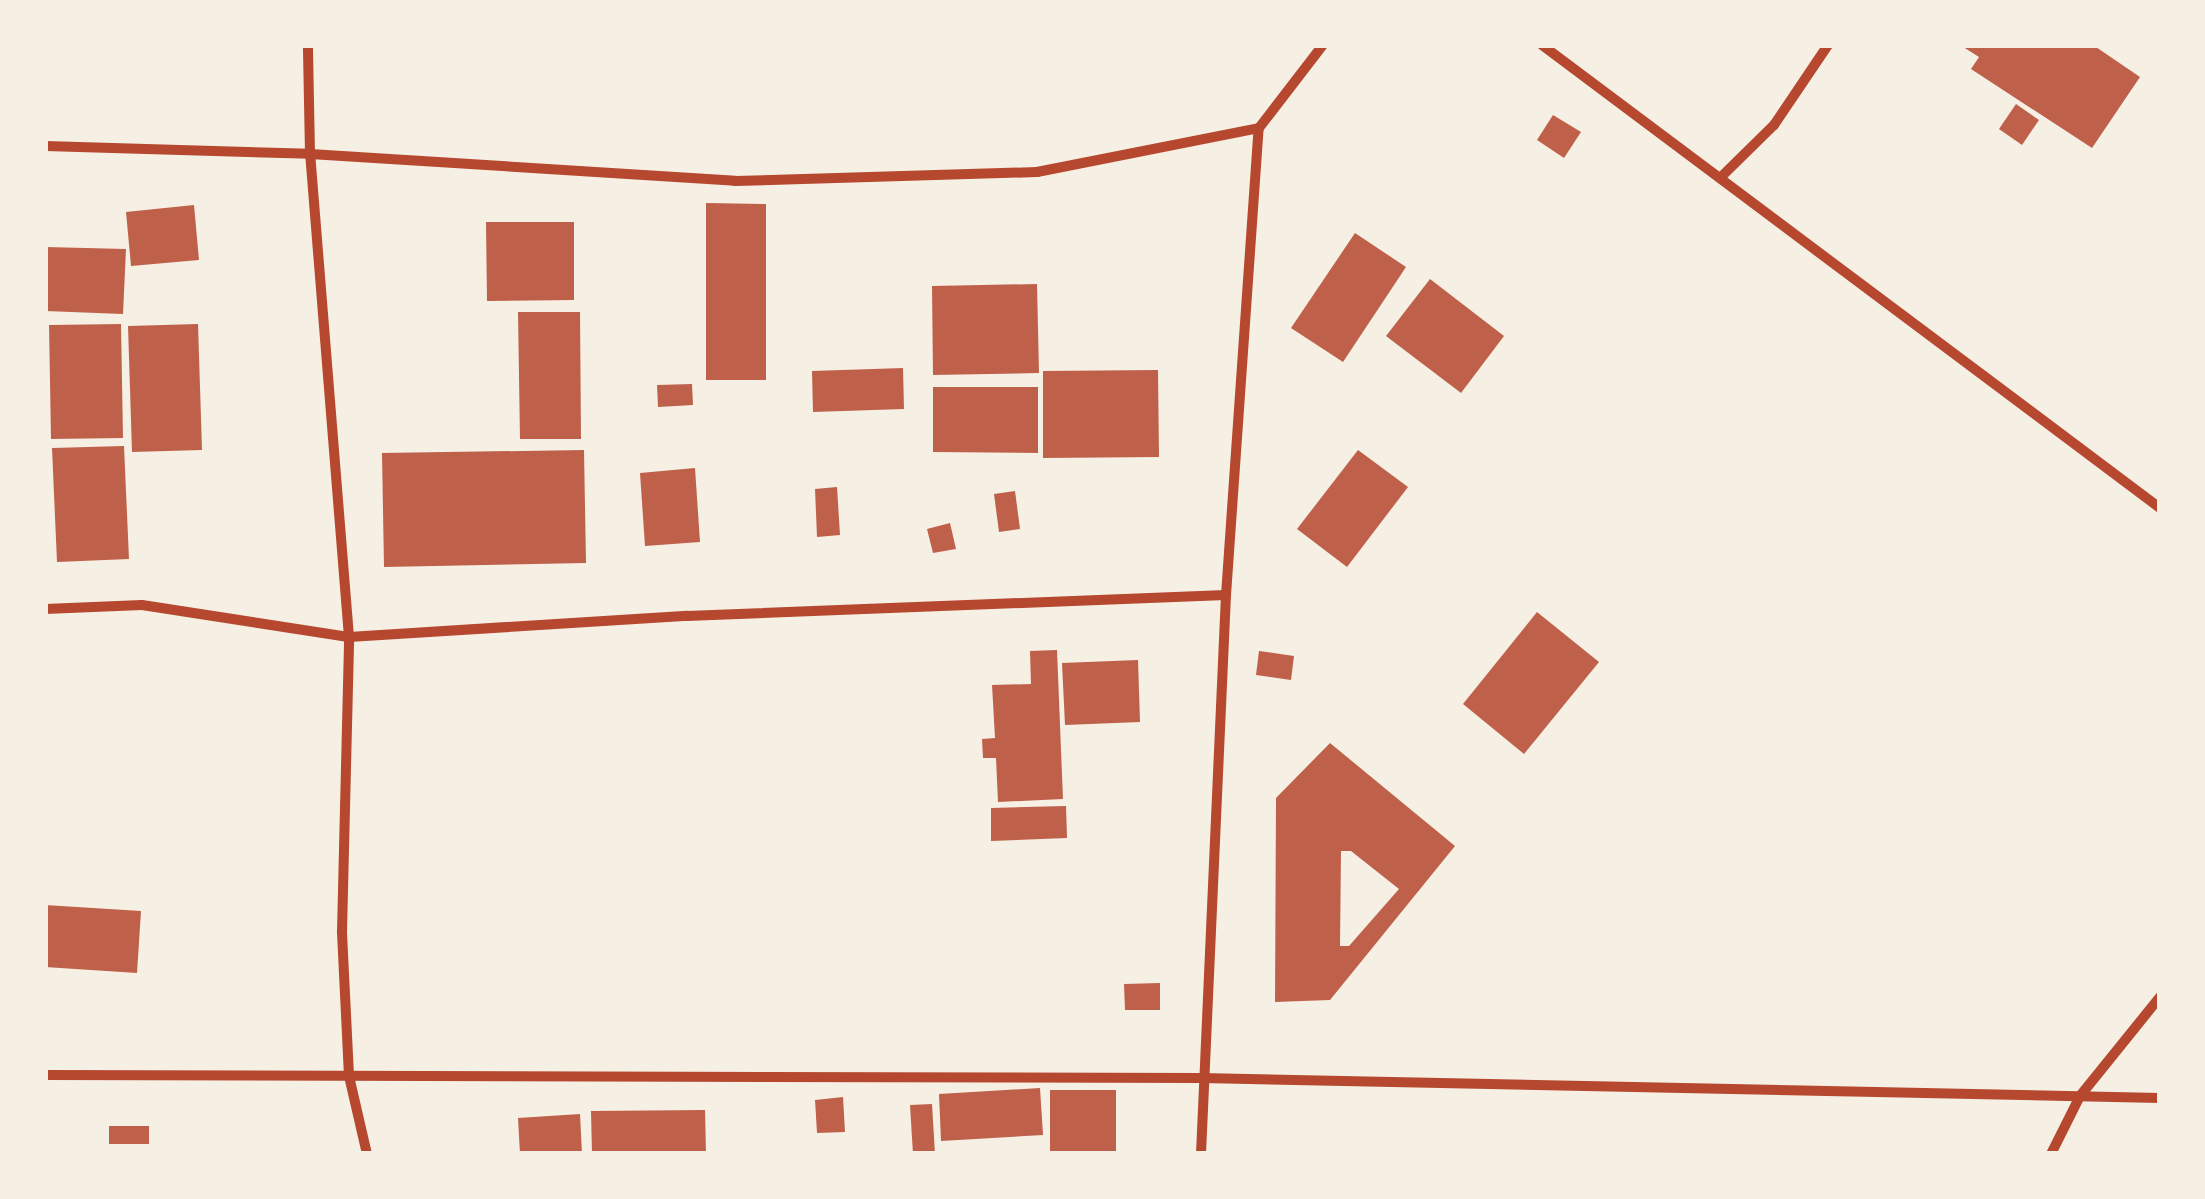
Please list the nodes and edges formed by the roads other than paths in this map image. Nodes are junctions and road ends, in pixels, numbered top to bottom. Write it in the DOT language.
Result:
graph roads {
  1 [pos="308,45"];
  2 [pos="1323,45"];
  3 [pos="1542,45"];
  4 [pos="1828,45"];
  5 [pos="1258,128"];
  6 [pos="45,146"];
  7 [pos="310,154"];
  8 [pos="1720,178"];
  9 [pos="2160,508"];
  10 [pos="1226,594"];
  11 [pos="45,610"];
  12 [pos="348,637"];
  13 [pos="2160,998"];
  14 [pos="45,1075"];
  15 [pos="349,1076"];
  16 [pos="1201,1078"];
  17 [pos="2080,1096"];
  18 [pos="2160,1098"];
  19 [pos="367,1154"];
  20 [pos="1201,1154"];
  21 [pos="2051,1154"];
  1 -- 7 [label="street"];
  2 -- 5 [label="street"];
  3 -- 8 [label="street"];
  4 -- 8 [label="street"];
  5 -- 7 [label="street"];
  5 -- 10 [label="street"];
  6 -- 7 [label="street"];
  7 -- 12 [label="street"];
  8 -- 9 [label="street"];
  10 -- 12 [label="street"];
  10 -- 16 [label="street"];
  11 -- 12 [label="street"];
  12 -- 15 [label="street"];
  13 -- 17 [label="street"];
  14 -- 15 [label="street"];
  15 -- 16 [label="street"];
  15 -- 19 [label="street"];
  16 -- 17 [label="street"];
  16 -- 20 [label="street"];
  17 -- 18 [label="street"];
  17 -- 21 [label="street"];
}
